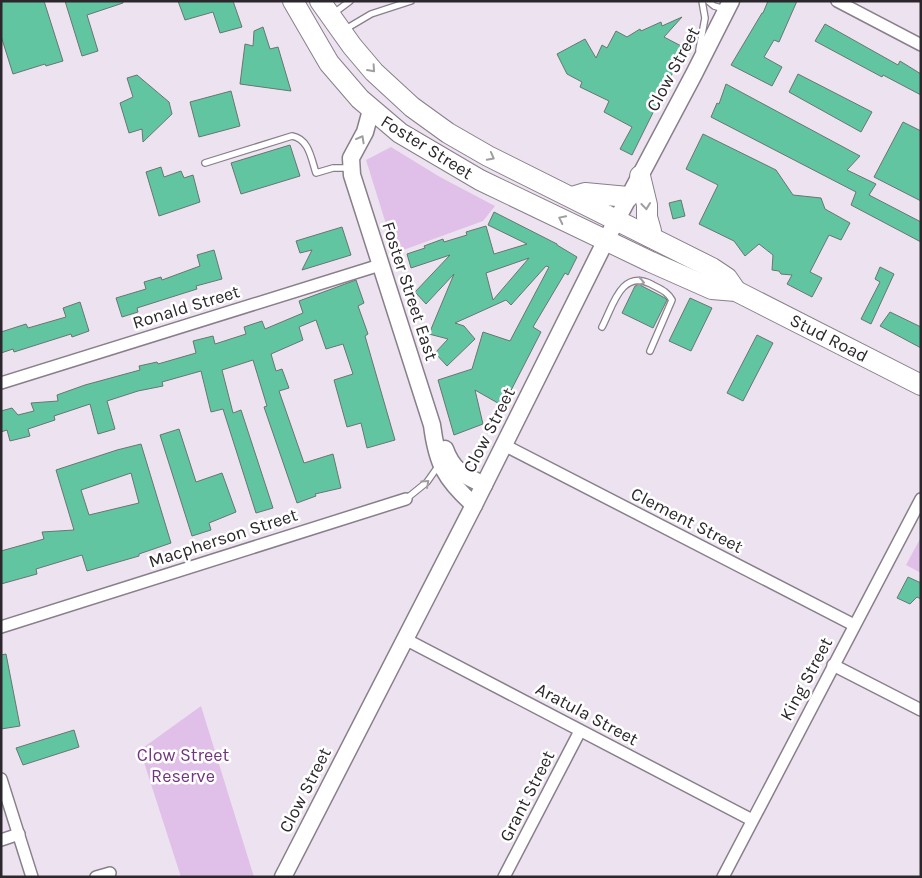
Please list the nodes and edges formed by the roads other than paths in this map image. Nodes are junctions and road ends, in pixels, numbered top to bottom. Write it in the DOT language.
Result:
graph roads {
  1 [pos="293,1"];
  2 [pos="411,1"];
  3 [pos="702,1"];
  4 [pos="708,1"];
  5 [pos="837,1"];
  6 [pos="347,2"];
  7 [pos="728,4"];
  8 [pos="331,16"];
  9 [pos="314,38"];
  10 [pos="921,45"];
  11 [pos="694,74"];
  12 [pos="371,110"];
  13 [pos="205,162"];
  14 [pos="351,168"];
  15 [pos="640,176"];
  16 [pos="628,196"];
  17 [pos="570,197"];
  18 [pos="617,219"];
  19 [pos="650,238"];
  20 [pos="606,240"];
  21 [pos="380,265"];
  22 [pos="736,291"];
  23 [pos="602,327"];
  24 [pos="650,351"];
  25 [pos="1,383"];
  26 [pos="921,385"];
  27 [pos="432,425"];
  28 [pos="504,445"];
  29 [pos="441,462"];
  30 [pos="484,485"];
  31 [pos="406,499"];
  32 [pos="921,499"];
  33 [pos="474,505"];
  34 [pos="854,625"];
  35 [pos="1,627"];
  36 [pos="405,639"];
  37 [pos="833,665"];
  38 [pos="921,710"];
  39 [pos="580,731"];
  40 [pos="1,779"];
  41 [pos="752,820"];
  42 [pos="19,834"];
  43 [pos="1,840"];
  44 [pos="110,872"];
  45 [pos="32,877"];
  46 [pos="96,877"];
  47 [pos="283,877"];
  48 [pos="504,877"];
  49 [pos="723,877"];
  1 -- 9 [label="highway, Foster Street"];
  2 -- 8 [label="lane"];
  3 -- 11 [label="lane"];
  4 -- 7 [label="lane"];
  5 -- 10 [label="street"];
  6 -- 8 [label="lane"];
  7 -- 11 [label="main road, Clow Street"];
  8 -- 9 [label="highway"];
  8 -- 17 [label="highway, Foster Street, one-way"];
  9 -- 12 [label="highway, Foster Street"];
  11 -- 15 [label="main road, Clow Street"];
  14 -- 12 [label="main road, one-way"];
  20 -- 12 [label="highway, Foster Street, one-way"];
  13 -- 14 [label="lane"];
  14 -- 21 [label="main road, Foster Street East"];
  15 -- 16 [label="main road, Clow Street"];
  15 -- 19 [label="highway, one-way"];
  16 -- 17 [label="highway"];
  16 -- 18 [label="main road, Clow Street"];
  17 -- 18 [label="highway, Foster Street"];
  18 -- 19 [label="highway, Stud Road"];
  18 -- 20 [label="main road, Clow Street"];
  19 -- 22 [label="highway, Stud Road"];
  20 -- 22 [label="highway, Stud Road"];
  20 -- 28 [label="main road, Clow Street"];
  21 -- 25 [label="street, Ronald Street"];
  21 -- 27 [label="main road, Foster Street East"];
  22 -- 26 [label="highway, Stud Road"];
  23 -- 24 [label="lane, one-way"];
  27 -- 29 [label="main road, Foster Street East"];
  27 -- 30 [label="main road, Foster Street East"];
  28 -- 30 [label="main road, Clow Street"];
  28 -- 34 [label="street, Clement Street"];
  31 -- 29 [label="lane, Macpherson Street, one-way"];
  29 -- 33 [label="main road, Foster Street East"];
  30 -- 33 [label="main road, Clow Street"];
  31 -- 35 [label="street, Macpherson Street"];
  32 -- 34 [label="street, King Street"];
  33 -- 36 [label="main road, Clow Street"];
  34 -- 37 [label="street, King Street"];
  36 -- 39 [label="street, Aratula Street"];
  36 -- 47 [label="main road, Clow Street"];
  37 -- 38 [label="street"];
  37 -- 41 [label="street, King Street"];
  39 -- 41 [label="street, Aratula Street"];
  39 -- 48 [label="street, Grant Street"];
  40 -- 42 [label="street"];
  41 -- 49 [label="street, King Street"];
  42 -- 43 [label="street"];
  42 -- 45 [label="street"];
  44 -- 46 [label="street"];
}
